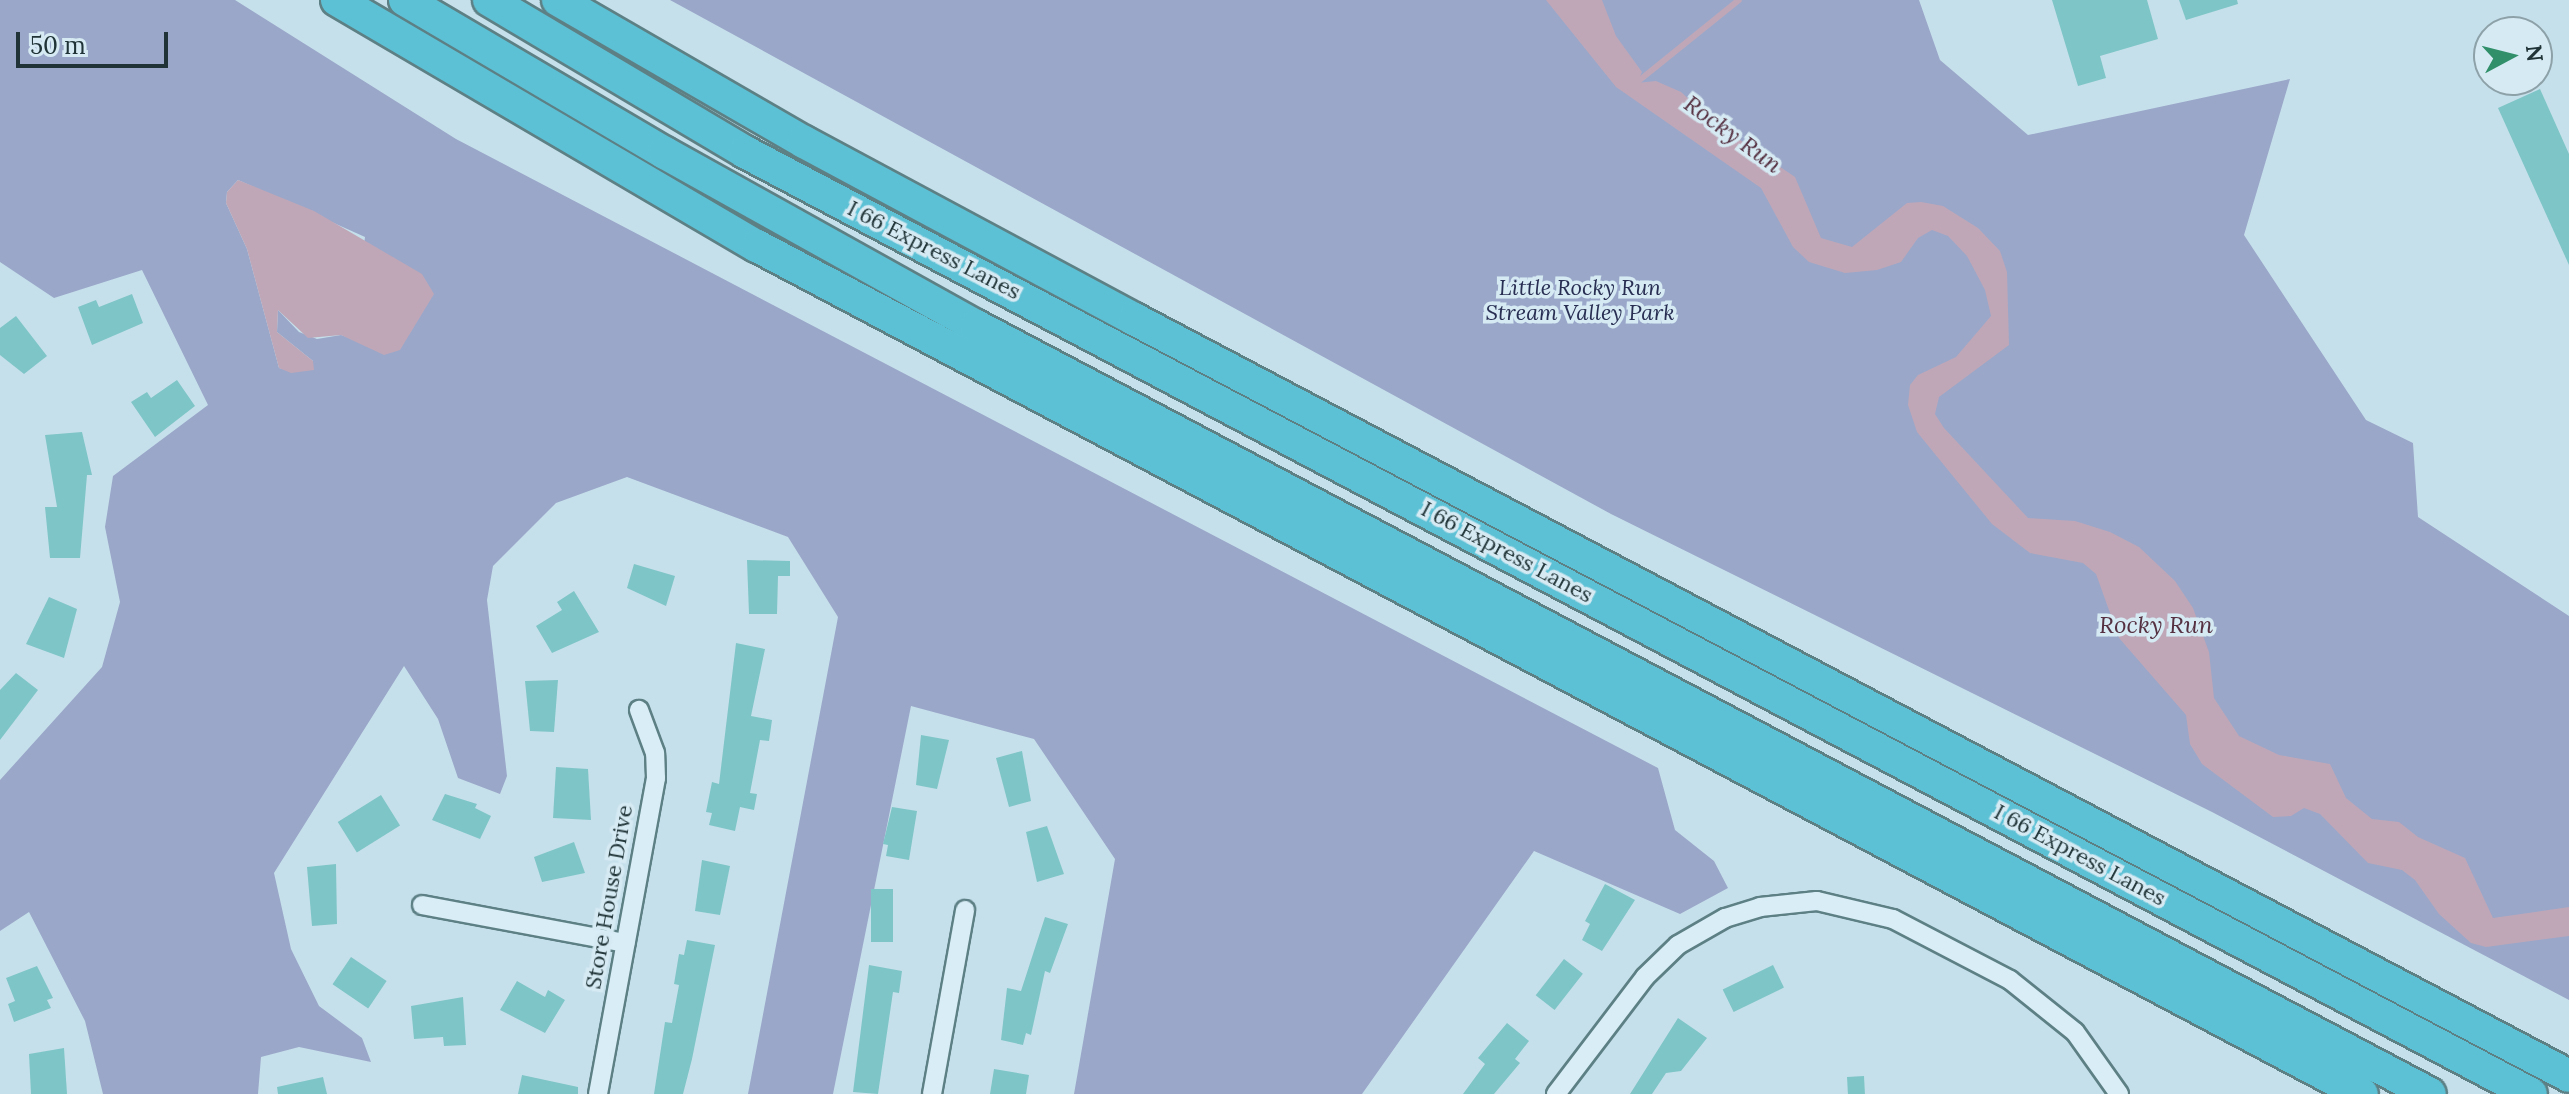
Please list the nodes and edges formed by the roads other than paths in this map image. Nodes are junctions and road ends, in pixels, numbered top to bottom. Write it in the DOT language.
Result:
graph roads {
  1 [pos="337,0"];
  2 [pos="405,0"];
  3 [pos="489,0"];
  4 [pos="558,0"];
  5 [pos="639,710"];
  6 [pos="422,905"];
  7 [pos="965,910"];
  8 [pos="625,943"];
  9 [pos="2569,1076"];
  10 [pos="598,1094"];
  11 [pos="932,1094"];
  12 [pos="1556,1094"];
  13 [pos="2119,1094"];
  14 [pos="2362,1094"];
  15 [pos="2430,1094"];
  16 [pos="2531,1094"];
  1 -- 14 [label="highway"];
  2 -- 15 [label="highway, I 66 Express Lanes"];
  3 -- 16 [label="highway, I 66 Express Lanes"];
  4 -- 9 [label="highway"];
  5 -- 8 [label="street, Store House Drive"];
  6 -- 8 [label="street"];
  7 -- 11 [label="street"];
  8 -- 10 [label="street, Store House Drive"];
  12 -- 13 [label="street"];
}
